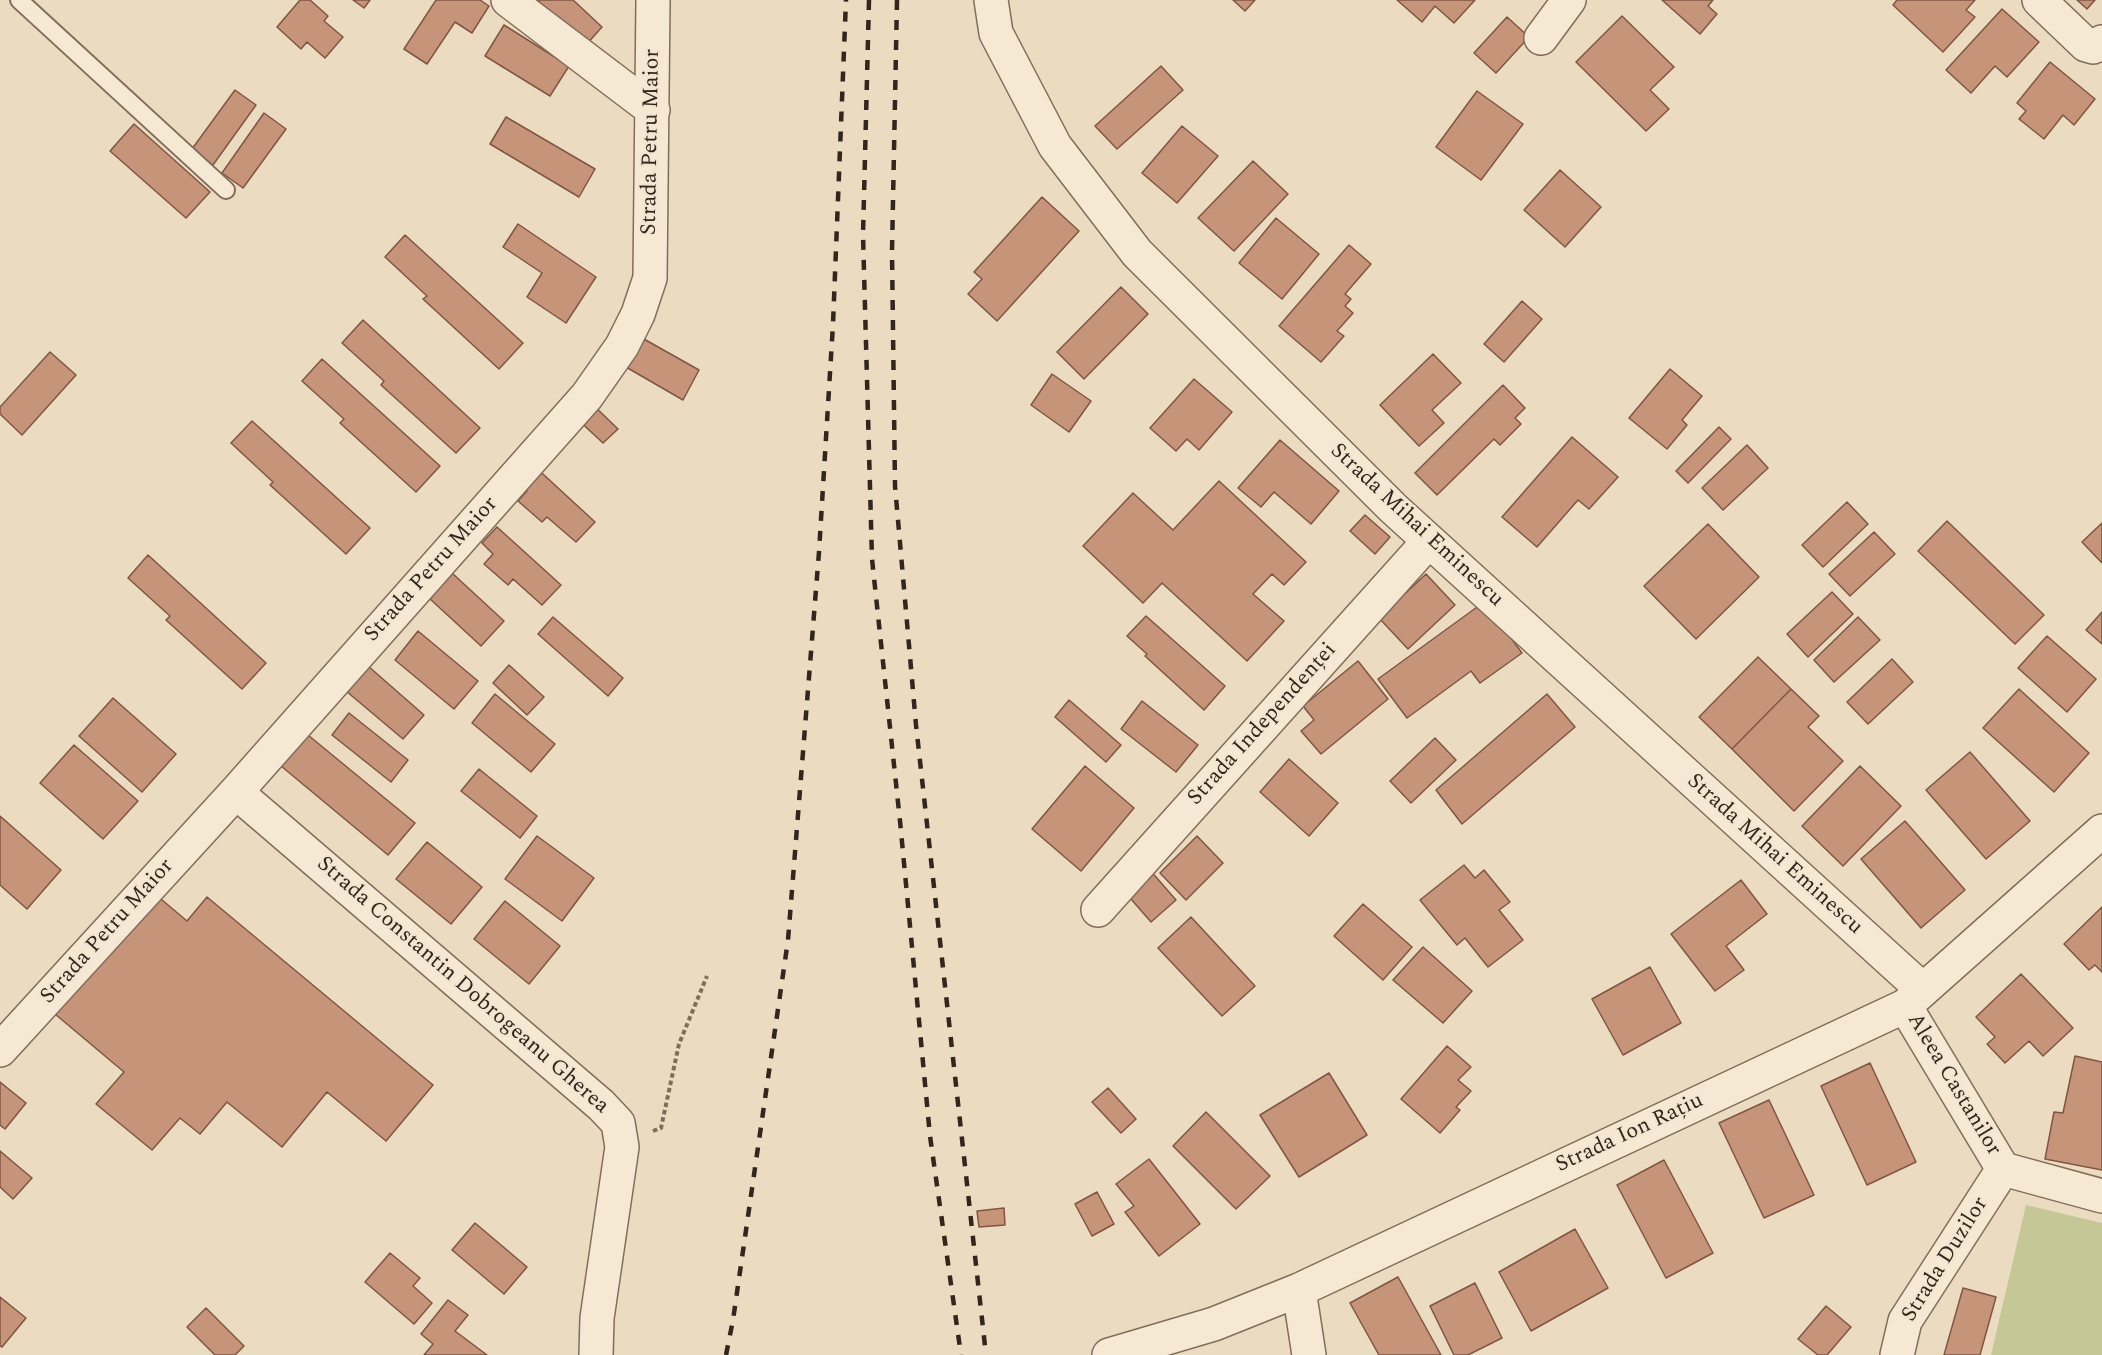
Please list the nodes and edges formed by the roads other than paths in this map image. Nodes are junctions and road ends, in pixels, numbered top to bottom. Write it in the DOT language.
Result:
graph roads {
  1 [pos="20,0"];
  2 [pos="508,0"];
  3 [pos="654,0"];
  4 [pos="991,0"];
  5 [pos="1569,0"];
  6 [pos="2039,0"];
  7 [pos="1540,38"];
  8 [pos="2102,42"];
  9 [pos="653,110"];
  10 [pos="226,190"];
  11 [pos="1429,541"];
  12 [pos="236,792"];
  13 [pos="2102,831"];
  14 [pos="1098,910"];
  15 [pos="1914,998"];
  16 [pos="1,1046"];
  17 [pos="2003,1169"];
  18 [pos="2102,1196"];
  19 [pos="1299,1290"];
  20 [pos="596,1355"];
  21 [pos="1109,1355"];
  22 [pos="1309,1355"];
  23 [pos="1897,1355"];
  1 -- 10 [label="lane"];
  2 -- 9 [label="street"];
  3 -- 9 [label="street, Strada Petru Maior"];
  4 -- 11 [label="street, Strada Mihai Eminescu"];
  5 -- 7 [label="street"];
  6 -- 8 [label="street"];
  9 -- 12 [label="street, Strada Petru Maior"];
  11 -- 14 [label="street, Strada Independenței"];
  11 -- 15 [label="street, Strada Mihai Eminescu"];
  12 -- 16 [label="street, Strada Petru Maior"];
  12 -- 20 [label="street, Strada Constantin Dobrogeanu Gherea"];
  13 -- 15 [label="street, Strada Ion Rațiu"];
  15 -- 17 [label="street, Aleea Castanilor"];
  15 -- 19 [label="street, Strada Ion Rațiu"];
  17 -- 18 [label="street, Aleea Castanilor"];
  17 -- 23 [label="street, Strada Duzilor"];
  19 -- 21 [label="street, Strada Ion Rațiu"];
  19 -- 22 [label="street"];
}
